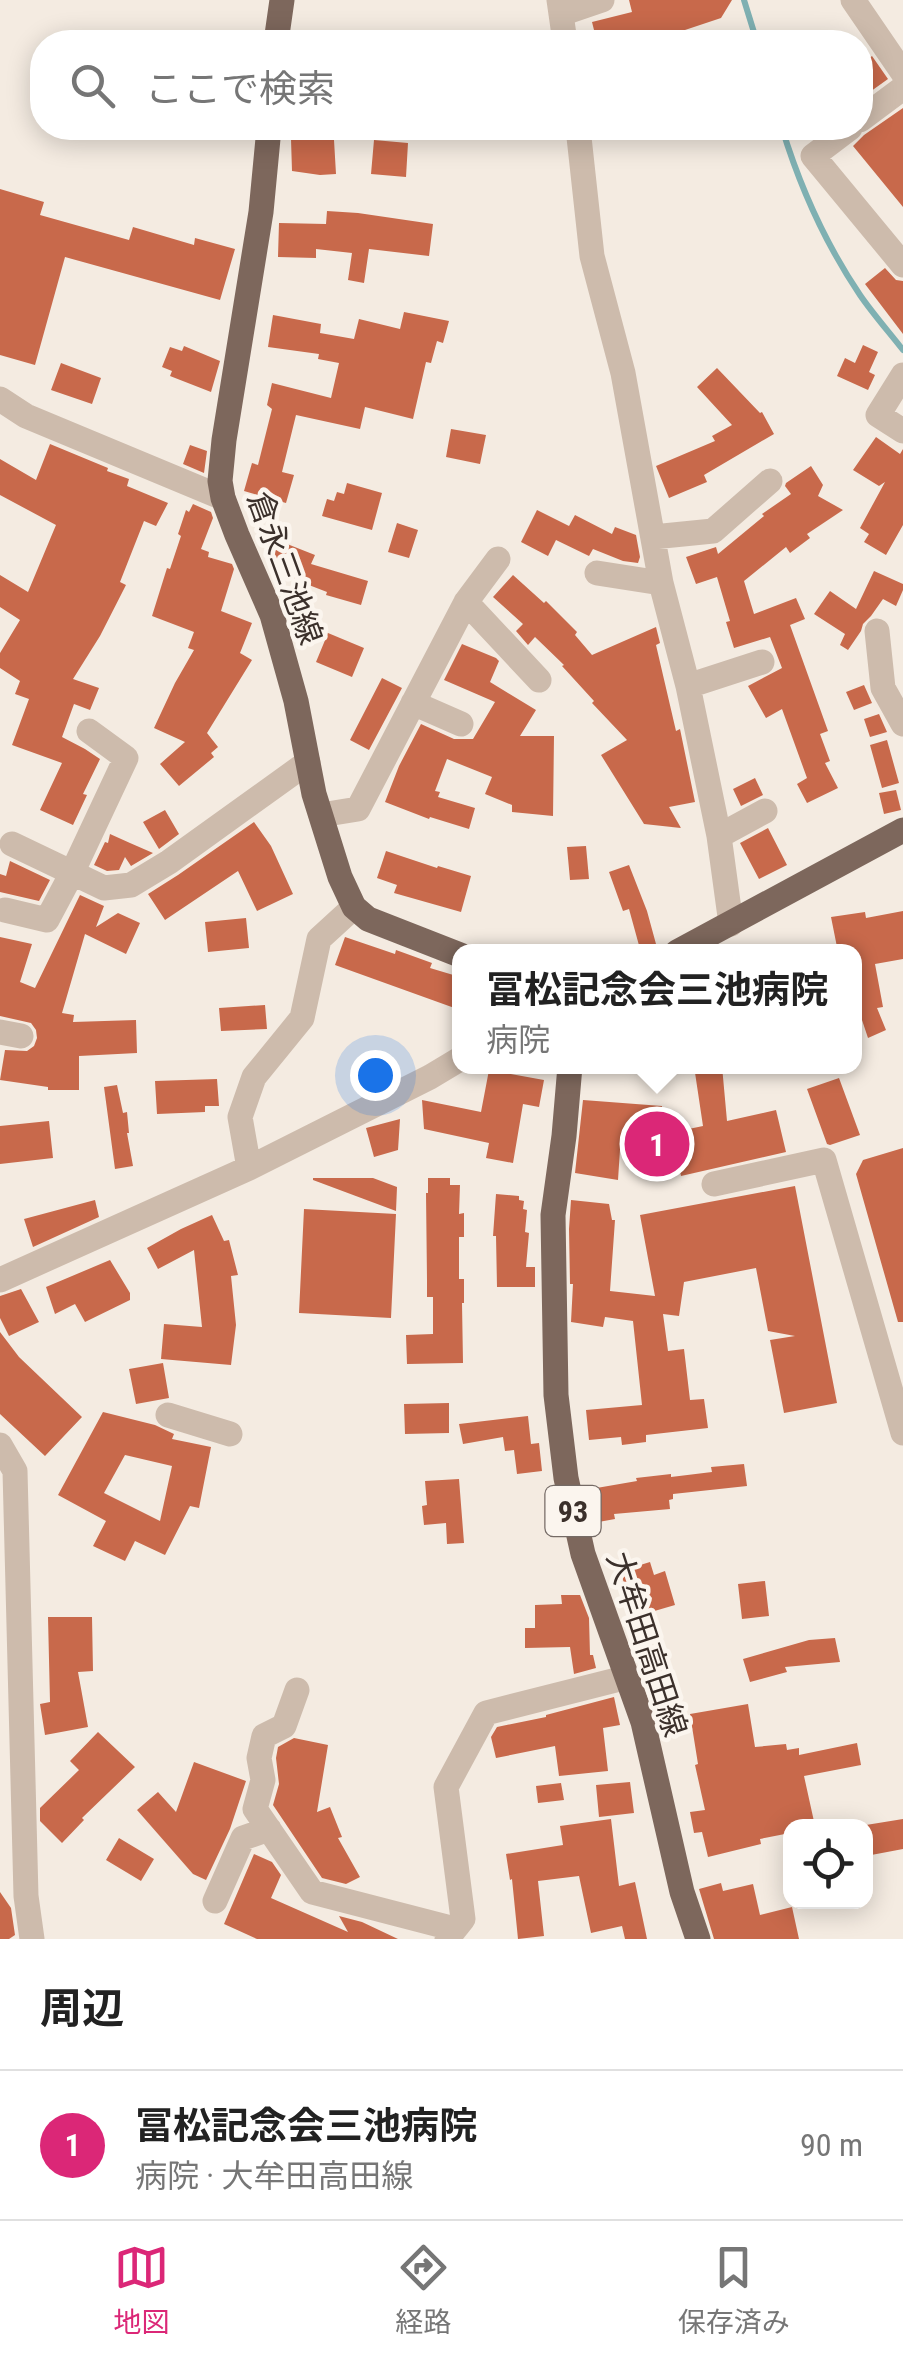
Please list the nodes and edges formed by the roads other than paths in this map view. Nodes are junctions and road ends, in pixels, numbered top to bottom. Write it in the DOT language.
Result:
graph roads {
  1 [pos="282,0"];
  2 [pos="602,0"];
  3 [pos="853,0"];
  4 [pos="560,7"];
  5 [pos="278,30"];
  6 [pos="903,72"];
  7 [pos="903,88"];
  8 [pos="873,110"];
  9 [pos="268,140"];
  10 [pos="579,140"];
  11 [pos="834,140"];
  12 [pos="903,265"];
  13 [pos="903,376"];
  14 [pos="0,400"];
  15 [pos="903,431"];
  16 [pos="770,481"];
  17 [pos="224,498"];
  18 [pos="653,538"];
  19 [pos="498,559"];
  20 [pos="596,573"];
  21 [pos="661,583"];
  22 [pos="466,602"];
  23 [pos="878,631"];
  24 [pos="762,662"];
  25 [pos="539,680"];
  26 [pos="688,686"];
  27 [pos="414,703"];
  28 [pos="461,724"];
  29 [pos="903,724"];
  30 [pos="89,730"];
  31 [pos="308,762"];
  32 [pos="765,811"];
  33 [pos="321,815"];
  34 [pos="902,830"];
  35 [pos="719,836"];
  36 [pos="12,844"];
  37 [pos="72,873"];
  38 [pos="354,907"];
  39 [pos="5,910"];
  40 [pos="731,924"];
  41 [pos="692,944"];
  42 [pos="452,952"];
  43 [pos="452,1065"];
  44 [pos="569,1074"];
  45 [pos="250,1168"];
  46 [pos="714,1184"];
  47 [pos="0,1280"];
  48 [pos="168,1414"];
  49 [pos="903,1432"];
  50 [pos="230,1434"];
  51 [pos="0,1445"];
  52 [pos="628,1677"];
  53 [pos="297,1690"];
  54 [pos="12,1827"];
  55 [pos="269,1829"];
  56 [pos="26,1879"];
  57 [pos="0,1895"];
  58 [pos="215,1901"];
  59 [pos="451,1934"];
  60 [pos="32,1939"];
  61 [pos="698,1939"];
  1 -- 5 [label="main road"];
  2 -- 4 [label="street"];
  3 -- 6 [label="street"];
  7 -- 8 [label="street"];
  9 -- 17 [label="main road, 倉永三池線"];
  10 -- 18 [label="street"];
  11 -- 12 [label="street"];
  13 -- 15 [label="street"];
  14 -- 17 [label="street"];
  16 -- 18 [label="street"];
  17 -- 31 [label="main road, 倉永三池線"];
  18 -- 21 [label="street"];
  19 -- 22 [label="street"];
  20 -- 21 [label="street"];
  21 -- 26 [label="street"];
  22 -- 25 [label="street"];
  22 -- 27 [label="street"];
  23 -- 29 [label="street"];
  24 -- 26 [label="street"];
  26 -- 35 [label="street"];
  27 -- 28 [label="street"];
  27 -- 33 [label="street"];
  30 -- 37 [label="street"];
  31 -- 33 [label="main road, 倉永三池線"];
  31 -- 37 [label="street"];
  32 -- 35 [label="street"];
  33 -- 38 [label="main road, 倉永三池線"];
  34 -- 40 [label="main road"];
  35 -- 40 [label="street"];
  36 -- 37 [label="street"];
  37 -- 39 [label="street"];
  38 -- 42 [label="main road"];
  38 -- 45 [label="street"];
  40 -- 41 [label="main road"];
  43 -- 45 [label="street"];
  44 -- 52 [label="main road, 大牟田高田線 / 93"];
  45 -- 47 [label="street"];
  46 -- 49 [label="street"];
  48 -- 50 [label="street"];
  51 -- 54 [label="street"];
  52 -- 59 [label="street"];
  52 -- 61 [label="main road, 大牟田高田線 / 93"];
  53 -- 55 [label="street"];
  54 -- 56 [label="street"];
  55 -- 58 [label="street"];
  55 -- 59 [label="street"];
  56 -- 57 [label="street"];
  56 -- 60 [label="street"];
}
